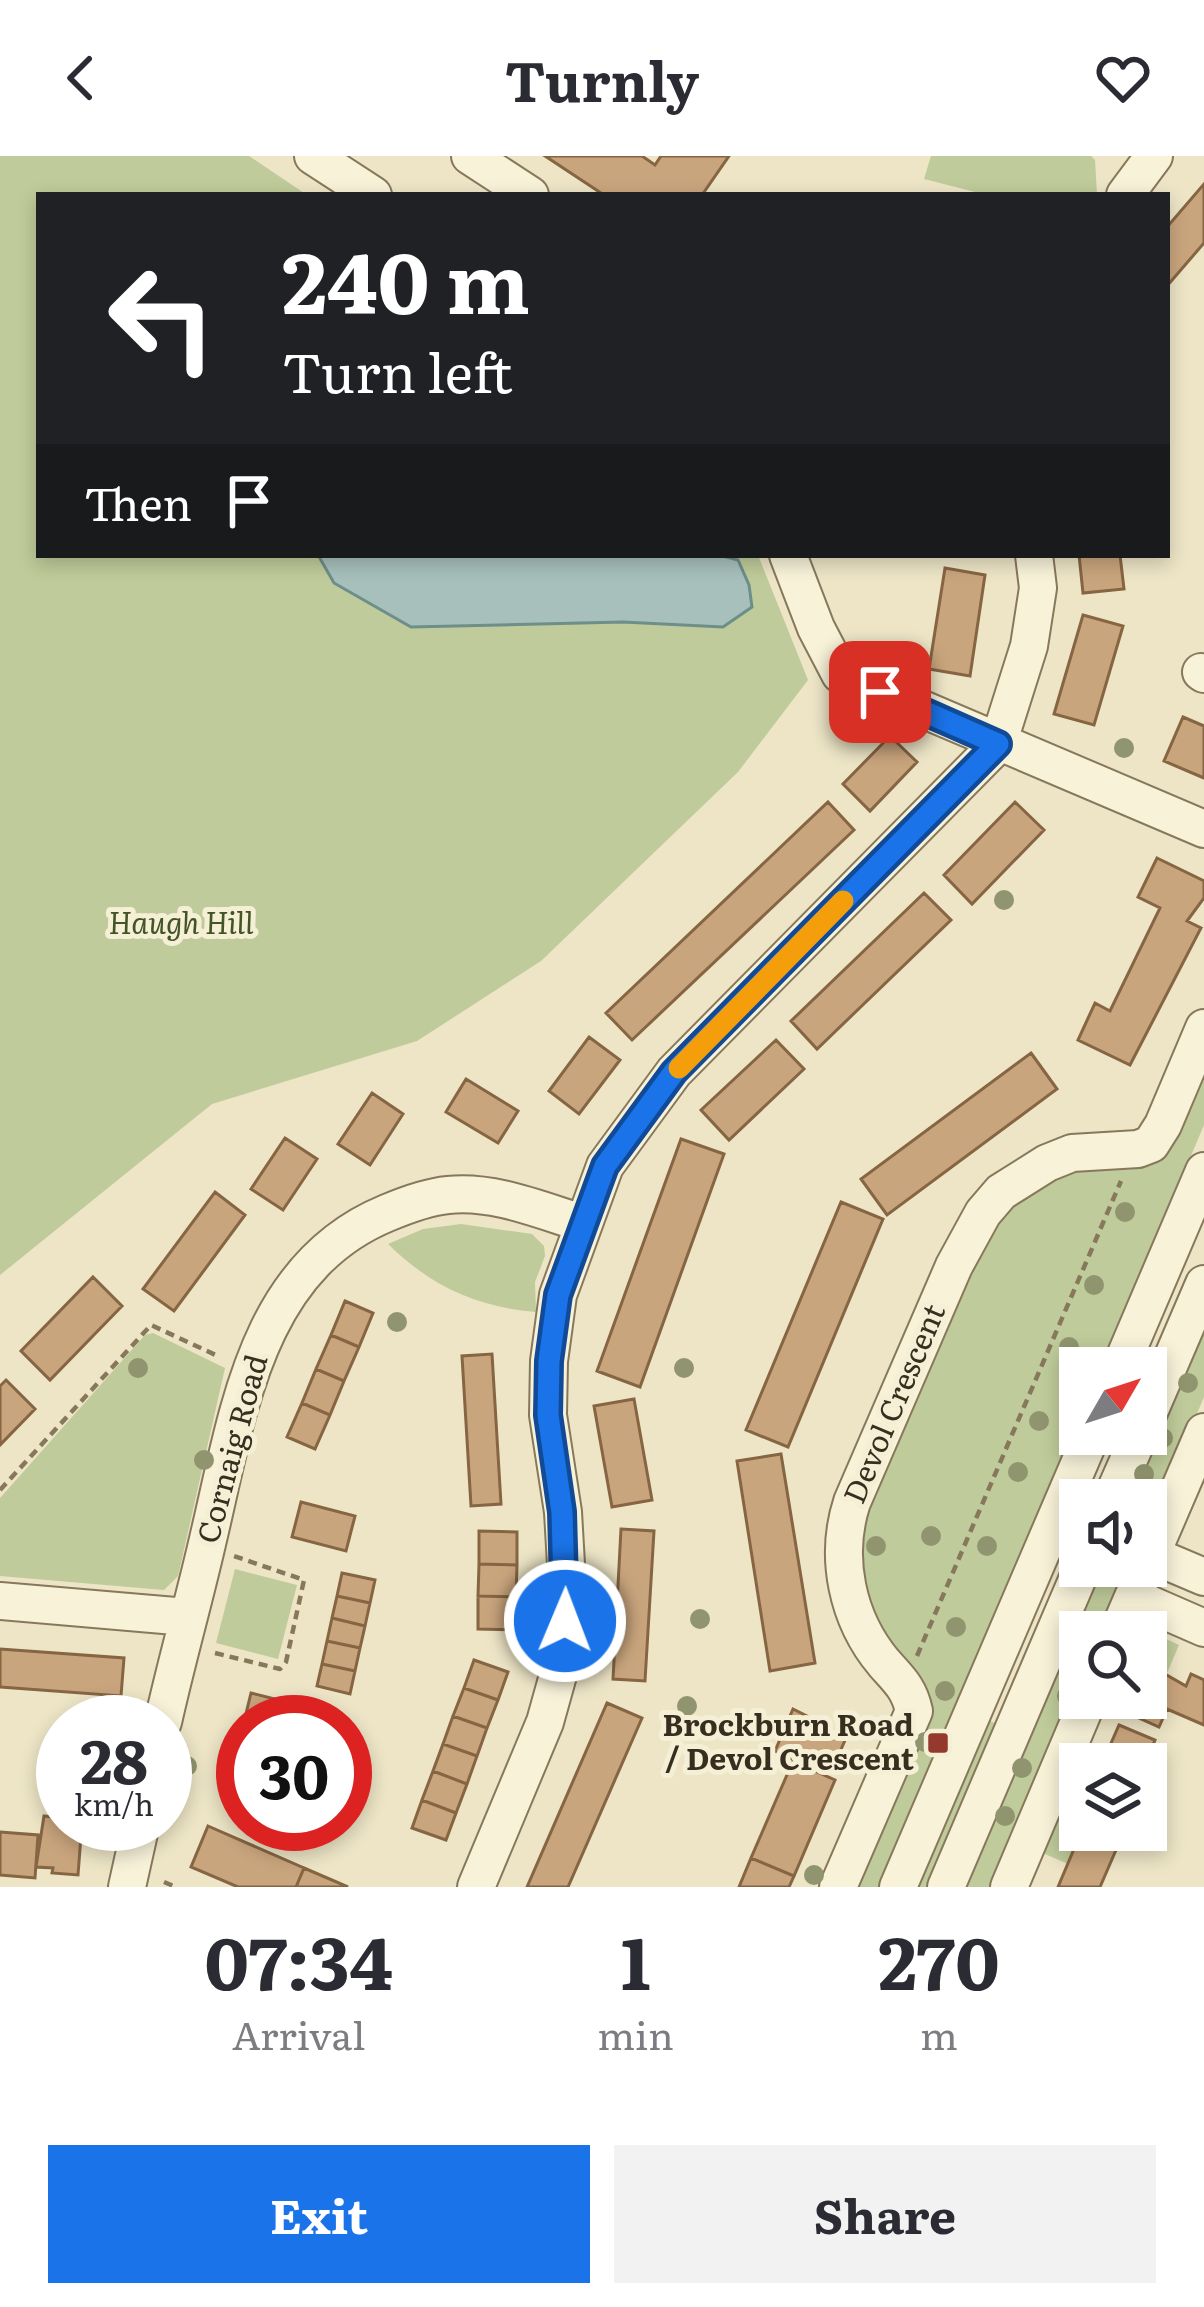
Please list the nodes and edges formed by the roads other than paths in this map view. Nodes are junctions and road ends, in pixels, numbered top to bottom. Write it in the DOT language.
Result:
graph roads {
  1 [pos="313,156"];
  2 [pos="470,156"];
  3 [pos="1154,156"];
  4 [pos="364,177"];
  5 [pos="525,192"];
  6 [pos="1127,192"];
  7 [pos="789,558"];
  8 [pos="1034,558"];
  9 [pos="998,744"];
  10 [pos="1204,829"];
  11 [pos="1204,1028"];
  12 [pos="1204,1171"];
  13 [pos="582,1223"];
  14 [pos="1204,1284"];
  15 [pos="1129,1347"];
  16 [pos="1167,1370"];
  17 [pos="1204,1432"];
  18 [pos="1083,1455"];
  19 [pos="1167,1520"];
  20 [pos="1167,1561"];
  21 [pos="1204,1577"];
  22 [pos="1074,1587"];
  23 [pos="1138,1587"];
  24 [pos="1133,1598"];
  25 [pos="0,1601"];
  26 [pos="1127,1611"];
  27 [pos="1204,1628"];
  28 [pos="184,1631"];
  29 [pos="983,1688"];
  30 [pos="169,1695"];
  31 [pos="1023,1706"];
  32 [pos="1081,1719"];
  33 [pos="135,1851"];
  34 [pos="127,1887"];
  35 [pos="476,1887"];
  36 [pos="838,1887"];
  37 [pos="898,1887"];
  38 [pos="946,1887"];
  39 [pos="1009,1887"];
  1 -- 4 [label="street"];
  2 -- 5 [label="street"];
  3 -- 6 [label="street"];
  7 -- 9 [label="street"];
  8 -- 9 [label="street"];
  9 -- 10 [label="street"];
  9 -- 13 [label="street"];
  11 -- 36 [label="street, Devol Crescent"];
  12 -- 15 [label="street"];
  13 -- 28 [label="street, Cornaig Road"];
  13 -- 35 [label="street"];
  14 -- 16 [label="street"];
  17 -- 19 [label="street"];
  18 -- 29 [label="street"];
  20 -- 21 [label="street"];
  22 -- 31 [label="street"];
  23 -- 24 [label="street"];
  24 -- 26 [label="street"];
  24 -- 27 [label="street"];
  25 -- 28 [label="street"];
  28 -- 30 [label="street, Cornaig Road"];
  29 -- 31 [label="street"];
  29 -- 37 [label="street"];
  31 -- 38 [label="street"];
  32 -- 39 [label="street"];
  33 -- 34 [label="street"];
}
